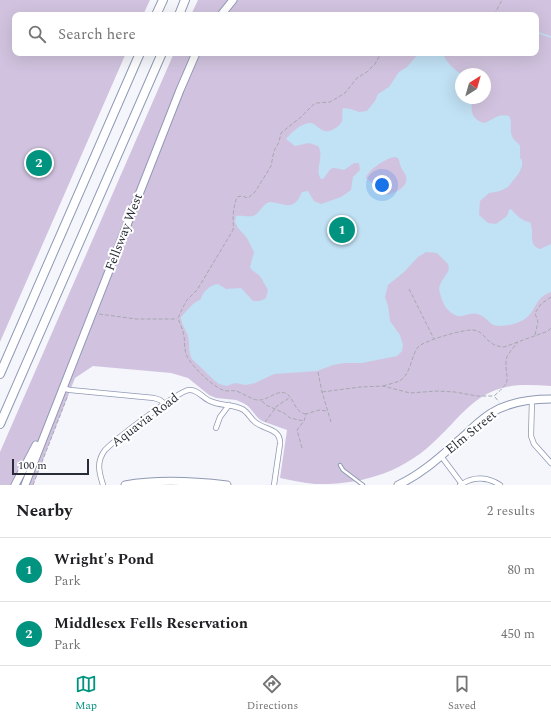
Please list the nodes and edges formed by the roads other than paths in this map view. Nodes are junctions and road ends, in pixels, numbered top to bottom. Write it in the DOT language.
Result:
graph roads {
  1 [pos="163,0"];
  2 [pos="185,0"];
  3 [pos="233,0"];
  4 [pos="157,12"];
  5 [pos="180,12"];
  6 [pos="223,12"];
  7 [pos="139,56"];
  8 [pos="161,56"];
  9 [pos="195,56"];
  10 [pos="0,374"];
  11 [pos="66,389"];
  12 [pos="551,399"];
  13 [pos="532,400"];
  14 [pos="165,404"];
  15 [pos="229,405"];
  16 [pos="53,411"];
  17 [pos="0,424"];
  18 [pos="216,428"];
  19 [pos="440,456"];
  20 [pos="551,464"];
  21 [pos="340,465"];
  22 [pos="461,484"];
  23 [pos="16,485"];
  24 [pos="25,485"];
  25 [pos="103,485"];
  26 [pos="125,485"];
  27 [pos="227,485"];
  28 [pos="274,485"];
  29 [pos="363,485"];
  30 [pos="398,485"];
  31 [pos="500,485"];
  1 -- 4 [label="highway"];
  2 -- 5 [label="highway"];
  3 -- 6 [label="main road"];
  7 -- 10 [label="highway"];
  8 -- 17 [label="highway"];
  9 -- 11 [label="main road, Fellsway West"];
  11 -- 14 [label="street"];
  11 -- 16 [label="main road, Fellsway West"];
  12 -- 13 [label="main road, Elm Street"];
  13 -- 19 [label="main road, Elm Street"];
  13 -- 20 [label="street"];
  14 -- 15 [label="street, Aquavia Road"];
  14 -- 25 [label="street, Aquavia Road"];
  15 -- 18 [label="street"];
  15 -- 28 [label="street, Aquavia Road"];
  16 -- 23 [label="main road, Fellsway West"];
  16 -- 24 [label="main road, Fellsway West"];
  19 -- 22 [label="street"];
  19 -- 30 [label="main road, Elm Street"];
  21 -- 29 [label="lane"];
  22 -- 31 [label="street"];
  26 -- 27 [label="main road"];
}
